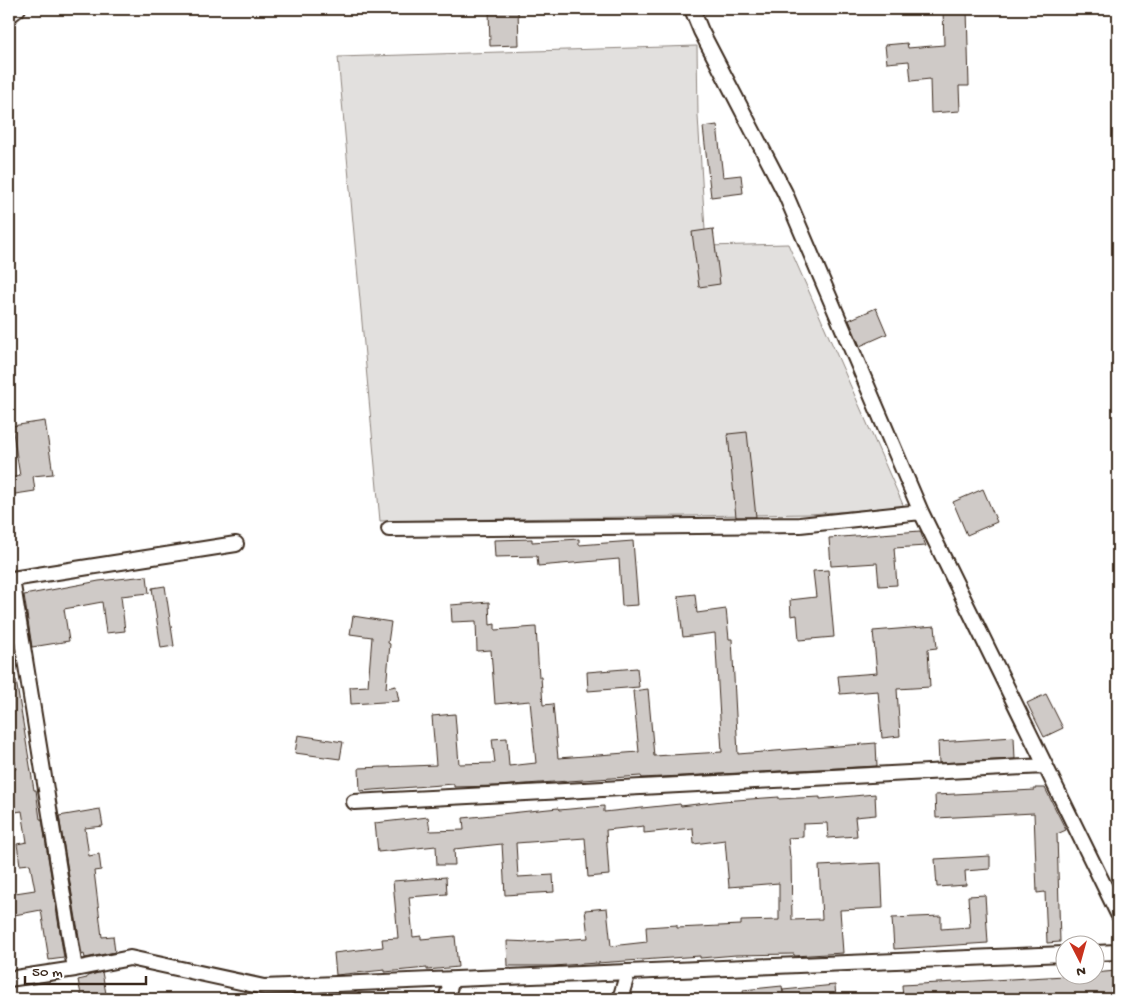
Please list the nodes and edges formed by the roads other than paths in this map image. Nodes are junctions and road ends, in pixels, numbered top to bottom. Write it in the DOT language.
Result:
graph roads {
  1 [pos="18,9"];
  2 [pos="692,9"];
  3 [pos="9,16"];
  4 [pos="920,512"];
  5 [pos="389,529"];
  6 [pos="236,544"];
  7 [pos="11,580"];
  8 [pos="1045,766"];
  9 [pos="354,802"];
  10 [pos="1118,914"];
  11 [pos="1104,952"];
  12 [pos="1118,952"];
  13 [pos="1054,954"];
  14 [pos="75,969"];
  15 [pos="628,972"];
  16 [pos="9,979"];
  17 [pos="452,980"];
  18 [pos="446,999"];
  19 [pos="620,999"];
  1 -- 3 [label="street"];
  2 -- 4 [label="street"];
  4 -- 5 [label="street"];
  4 -- 8 [label="street"];
  6 -- 7 [label="street"];
  7 -- 14 [label="street"];
  8 -- 9 [label="street"];
  8 -- 10 [label="street"];
  11 -- 12 [label="street"];
  13 -- 15 [label="street"];
  14 -- 16 [label="street"];
  14 -- 17 [label="street"];
  15 -- 17 [label="street"];
  15 -- 19 [label="street"];
  17 -- 18 [label="street"];
}
